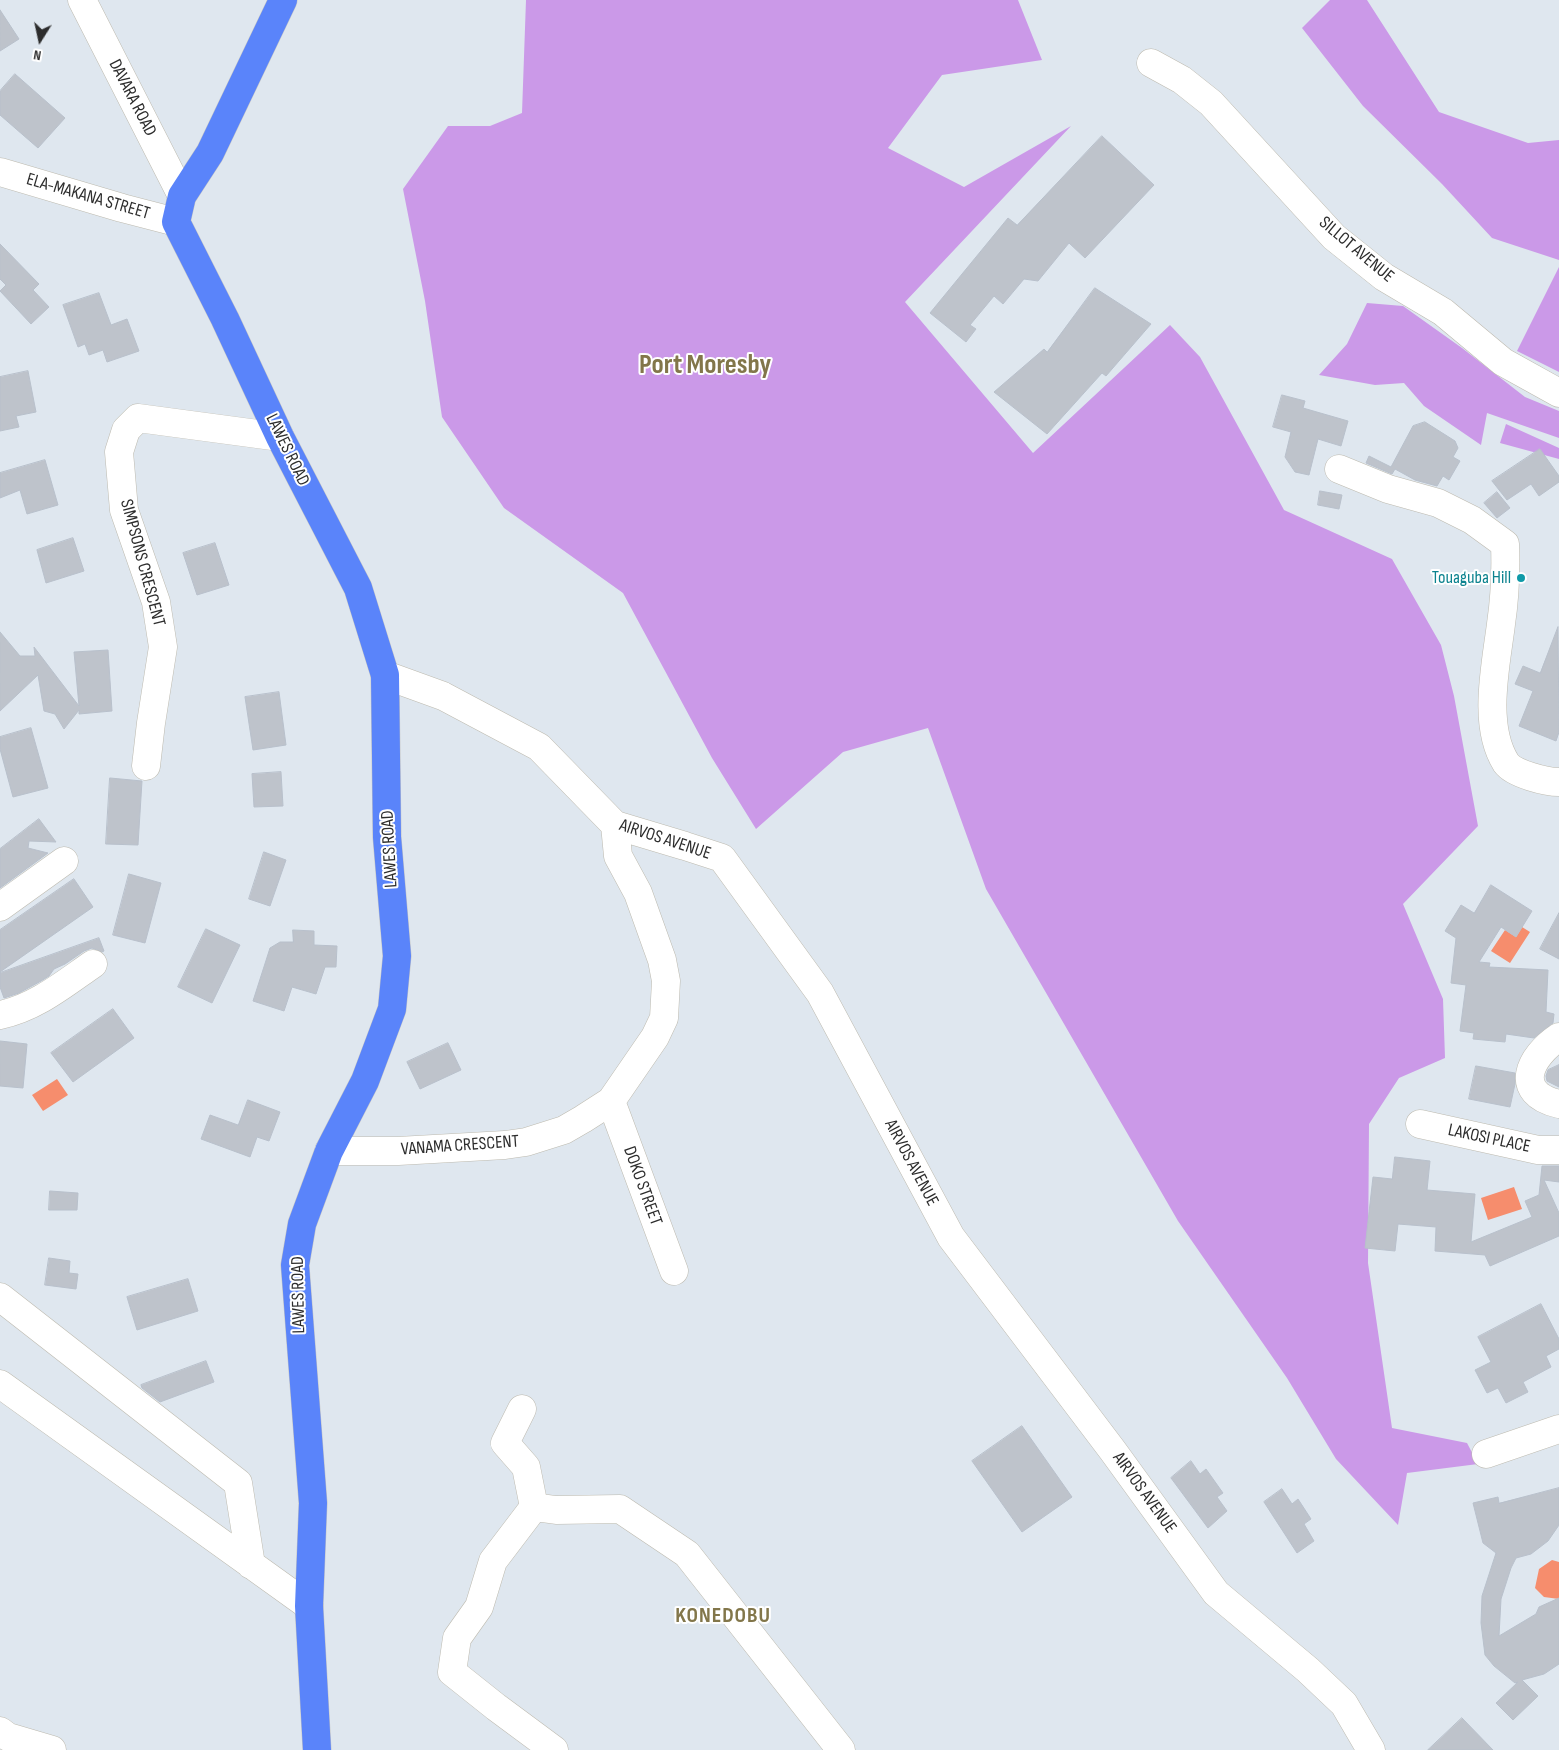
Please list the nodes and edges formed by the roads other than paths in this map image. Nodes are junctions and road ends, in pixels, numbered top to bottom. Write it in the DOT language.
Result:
graph roads {
  1 [pos="82,0"];
  2 [pos="282,0"];
  3 [pos="1151,63"];
  4 [pos="0,172"];
  5 [pos="179,209"];
  6 [pos="1559,393"];
  7 [pos="280,436"];
  8 [pos="1339,469"];
  9 [pos="385,675"];
  10 [pos="146,766"];
  11 [pos="1559,782"];
  12 [pos="614,826"];
  13 [pos="64,861"];
  14 [pos="0,906"];
  15 [pos="93,964"];
  16 [pos="0,1015"];
  17 [pos="1559,1037"];
  18 [pos="611,1101"];
  19 [pos="1559,1104"];
  20 [pos="1420,1124"];
  21 [pos="1559,1150"];
  22 [pos="329,1151"];
  23 [pos="674,1271"];
  24 [pos="0,1297"];
  25 [pos="0,1384"];
  26 [pos="522,1409"];
  27 [pos="1559,1429"];
  28 [pos="1486,1454"];
  29 [pos="534,1507"];
  30 [pos="252,1565"];
  31 [pos="309,1606"];
  32 [pos="0,1731"];
  33 [pos="52,1750"];
  34 [pos="312,1750"];
  35 [pos="554,1750"];
  36 [pos="841,1750"];
  37 [pos="1371,1750"];
  1 -- 5 [label="street, DAVARA ROAD"];
  2 -- 5 [label="main road"];
  3 -- 6 [label="street, SILLOT AVENUE"];
  4 -- 5 [label="street, ELA-MAKANA STREET"];
  5 -- 7 [label="main road, LAWES ROAD"];
  7 -- 9 [label="main road, LAWES ROAD"];
  7 -- 10 [label="street, SIMPSONS CRESCENT"];
  8 -- 11 [label="street"];
  9 -- 12 [label="street, AIRVOS AVENUE"];
  9 -- 22 [label="main road, LAWES ROAD"];
  12 -- 18 [label="street, VANAMA CRESCENT"];
  12 -- 37 [label="street, AIRVOS AVENUE"];
  13 -- 14 [label="street"];
  15 -- 16 [label="street"];
  17 -- 19 [label="street"];
  18 -- 22 [label="street, VANAMA CRESCENT"];
  18 -- 23 [label="street, DOKO STREET"];
  20 -- 21 [label="street, LAKOSI PLACE"];
  22 -- 31 [label="main road, LAWES ROAD"];
  24 -- 30 [label="street"];
  25 -- 30 [label="street"];
  26 -- 29 [label="street"];
  27 -- 28 [label="street"];
  29 -- 35 [label="street"];
  29 -- 36 [label="street"];
  30 -- 31 [label="street"];
  31 -- 34 [label="main road, LAWES ROAD"];
  32 -- 33 [label="street"];
}
